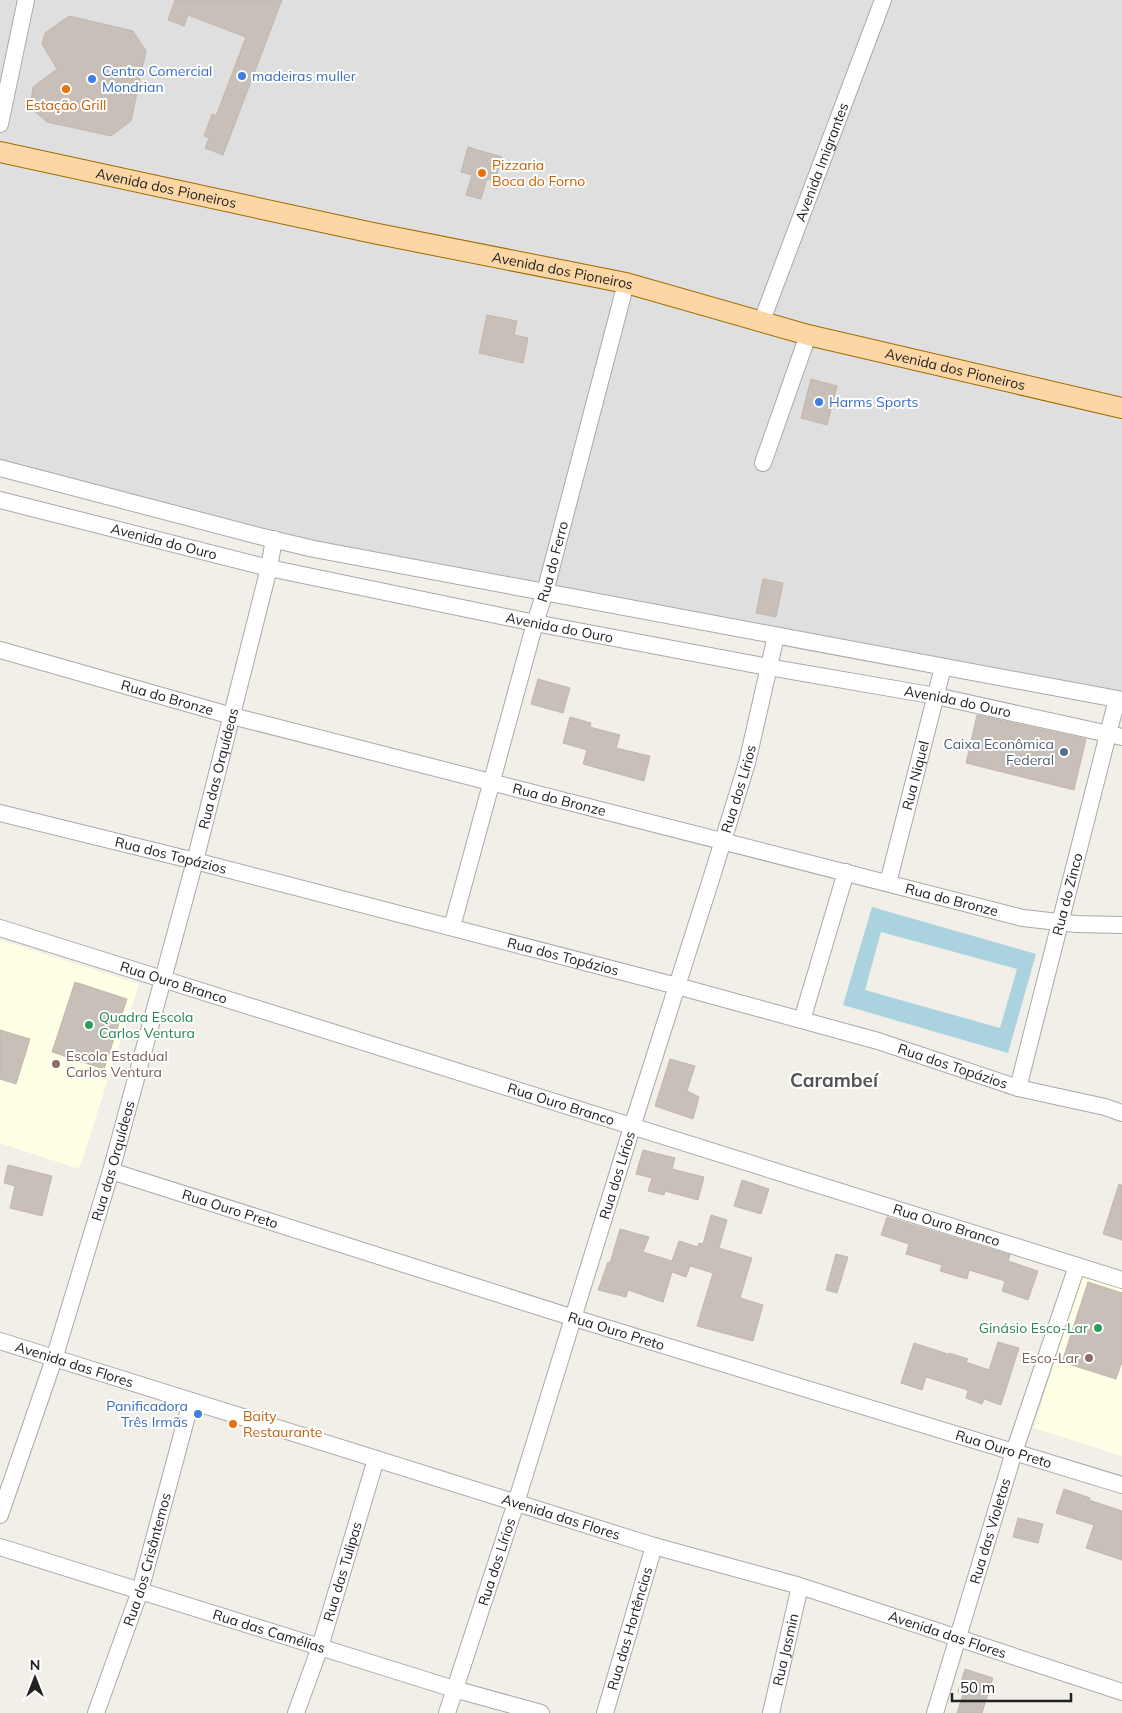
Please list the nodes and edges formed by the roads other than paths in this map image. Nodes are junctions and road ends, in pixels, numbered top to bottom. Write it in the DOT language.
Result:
graph roads {
  1 [pos="26,0"];
  2 [pos="883,0"];
  3 [pos="0,124"];
  4 [pos="0,152"];
  5 [pos="626,283"];
  6 [pos="761,323"];
  7 [pos="808,335"];
  8 [pos="1122,408"];
  9 [pos="763,463"];
  10 [pos="0,468"];
  11 [pos="0,500"];
  12 [pos="274,539"];
  13 [pos="269,568"];
  14 [pos="545,592"];
  15 [pos="535,623"];
  16 [pos="776,636"];
  17 [pos="0,650"];
  18 [pos="943,666"];
  19 [pos="768,667"];
  20 [pos="936,696"];
  21 [pos="1119,700"];
  22 [pos="232,716"];
  23 [pos="1115,736"];
  24 [pos="491,782"];
  25 [pos="0,813"];
  26 [pos="723,840"];
  27 [pos="196,861"];
  28 [pos="846,872"];
  29 [pos="888,883"];
  30 [pos="1060,922"];
  31 [pos="1122,925"];
  32 [pos="452,927"];
  33 [pos="0,928"];
  34 [pos="164,979"];
  35 [pos="677,986"];
  36 [pos="802,1020"];
  37 [pos="1018,1088"];
  38 [pos="1122,1113"];
  39 [pos="632,1127"];
  40 [pos="111,1171"];
  41 [pos="1077,1266"];
  42 [pos="1122,1280"];
  43 [pos="574,1318"];
  44 [pos="0,1341"];
  45 [pos="54,1359"];
  46 [pos="191,1402"];
  47 [pos="1014,1452"];
  48 [pos="376,1459"];
  49 [pos="1122,1485"];
  50 [pos="516,1503"];
  51 [pos="0,1515"];
  52 [pos="654,1546"];
  53 [pos="0,1547"];
  54 [pos="800,1586"];
  55 [pos="140,1591"];
  56 [pos="958,1639"];
  57 [pos="320,1647"];
  58 [pos="454,1689"];
  59 [pos="1122,1692"];
  60 [pos="96,1713"];
  61 [pos="296,1713"];
  62 [pos="446,1713"];
  63 [pos="541,1713"];
  64 [pos="605,1713"];
  65 [pos="771,1713"];
  66 [pos="935,1713"];
  1 -- 3 [label="street"];
  2 -- 6 [label="street, Avenida Imigrantes"];
  4 -- 5 [label="main road, Avenida dos Pioneiros"];
  5 -- 6 [label="main road, Avenida dos Pioneiros"];
  5 -- 14 [label="street, Rua do Ferro"];
  6 -- 7 [label="main road, Avenida dos Pioneiros"];
  7 -- 8 [label="main road, Avenida dos Pioneiros"];
  7 -- 9 [label="street"];
  10 -- 12 [label="street, Avenida do Ouro"];
  11 -- 13 [label="street, Avenida do Ouro"];
  12 -- 13 [label="street, Rua das Orquídeas"];
  12 -- 14 [label="street, Avenida do Ouro"];
  13 -- 15 [label="street, Avenida do Ouro"];
  13 -- 22 [label="street, Rua das Orquídeas"];
  14 -- 15 [label="street, Rua do Ferro"];
  14 -- 16 [label="street, Avenida do Ouro"];
  15 -- 19 [label="street, Avenida do Ouro"];
  15 -- 24 [label="street, Rua do Ferro"];
  16 -- 18 [label="street, Avenida do Ouro"];
  16 -- 19 [label="street, Rua dos Lírios"];
  17 -- 22 [label="street, Rua do Bronze"];
  18 -- 20 [label="street, Rua Niquel"];
  18 -- 21 [label="street, Avenida do Ouro"];
  19 -- 20 [label="street, Avenida do Ouro"];
  19 -- 26 [label="street, Rua dos Lírios"];
  20 -- 23 [label="street, Avenida do Ouro"];
  20 -- 29 [label="street, Rua Niquel"];
  21 -- 23 [label="street, Rua do Zinco"];
  22 -- 24 [label="street, Rua do Bronze"];
  22 -- 27 [label="street, Rua das Orquídeas"];
  23 -- 30 [label="street, Rua do Zinco"];
  24 -- 26 [label="street, Rua do Bronze"];
  24 -- 32 [label="street, Rua do Ferro"];
  25 -- 27 [label="street, Rua dos Topázios"];
  26 -- 28 [label="street, Rua do Bronze"];
  26 -- 35 [label="street, Rua dos Lírios"];
  27 -- 32 [label="street, Rua dos Topázios"];
  27 -- 34 [label="street, Rua das Orquídeas"];
  28 -- 29 [label="street, Rua do Bronze"];
  28 -- 36 [label="street"];
  29 -- 30 [label="street, Rua do Bronze"];
  30 -- 31 [label="street, Rua do Bronze"];
  30 -- 37 [label="street, Rua do Zinco"];
  32 -- 35 [label="street, Rua dos Topázios"];
  33 -- 34 [label="street, Rua Ouro Branco"];
  34 -- 39 [label="street, Rua Ouro Branco"];
  34 -- 40 [label="street, Rua das Orquídeas"];
  35 -- 36 [label="street, Rua dos Topázios"];
  35 -- 39 [label="street, Rua dos Lírios"];
  36 -- 37 [label="street, Rua dos Topázios"];
  37 -- 38 [label="street, Rua dos Topázios"];
  39 -- 41 [label="street, Rua Ouro Branco"];
  39 -- 43 [label="street, Rua dos Lírios"];
  40 -- 43 [label="street, Rua Ouro Preto"];
  40 -- 45 [label="street, Rua das Orquídeas"];
  41 -- 42 [label="street, Rua Ouro Branco"];
  41 -- 47 [label="street, Rua das Violetas"];
  43 -- 47 [label="street, Rua Ouro Preto"];
  43 -- 50 [label="street, Rua dos Lírios"];
  44 -- 45 [label="street, Avenida das Flores"];
  45 -- 46 [label="street, Avenida das Flores"];
  45 -- 51 [label="street, Rua das Orquídeas"];
  46 -- 48 [label="street, Avenida das Flores"];
  46 -- 55 [label="street, Rua dos Crisântemos"];
  47 -- 49 [label="street, Rua Ouro Preto"];
  47 -- 56 [label="street, Rua das Violetas"];
  48 -- 50 [label="street, Avenida das Flores"];
  48 -- 57 [label="street, Rua das Tulipas"];
  50 -- 52 [label="street, Avenida das Flores"];
  50 -- 58 [label="street, Rua dos Lírios"];
  52 -- 54 [label="street, Avenida das Flores"];
  52 -- 64 [label="street, Rua das Hortências"];
  53 -- 55 [label="street, Rua das Camélias"];
  54 -- 56 [label="street, Avenida das Flores"];
  54 -- 65 [label="street, Rua Jasmin"];
  55 -- 57 [label="street, Rua das Camélias"];
  55 -- 60 [label="street, Rua dos Crisântemos"];
  56 -- 59 [label="street, Avenida das Flores"];
  56 -- 66 [label="street, Rua das Violetas"];
  57 -- 58 [label="street, Rua das Camélias"];
  57 -- 61 [label="street, Rua das Tulipas"];
  58 -- 62 [label="street, Rua dos Lírios"];
  58 -- 63 [label="street, Rua das Camélias"];
}
